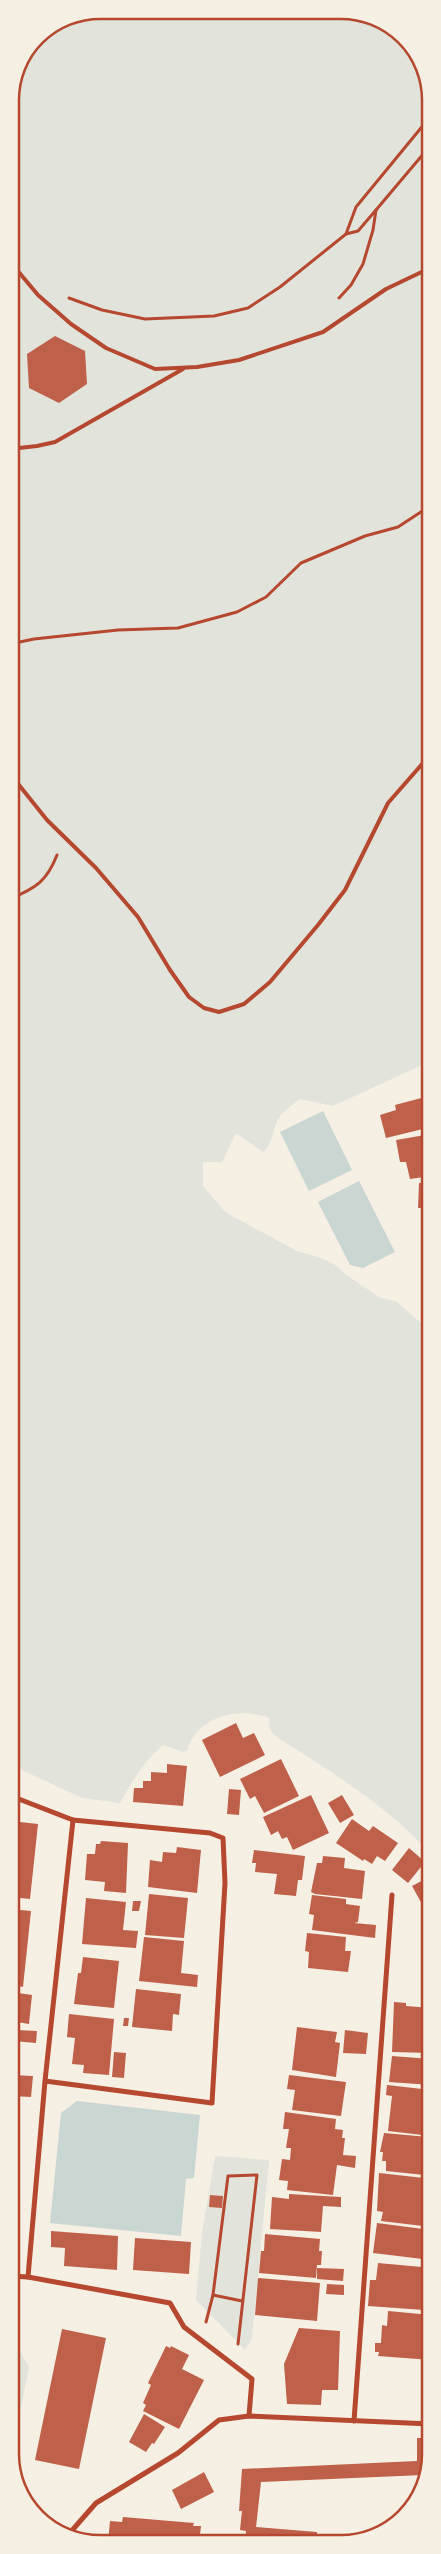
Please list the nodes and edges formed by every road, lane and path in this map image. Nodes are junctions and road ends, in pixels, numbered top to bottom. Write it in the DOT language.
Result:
graph roads {
  1 [pos="422,127"];
  2 [pos="422,155"];
  3 [pos="376,210"];
  4 [pos="346,234"];
  5 [pos="422,272"];
  6 [pos="19,274"];
  7 [pos="38,295"];
  8 [pos="337,299"];
  9 [pos="185,368"];
  10 [pos="19,447"];
  11 [pos="422,511"];
  12 [pos="19,642"];
  13 [pos="422,764"];
  14 [pos="19,784"];
  15 [pos="61,834"];
  16 [pos="19,895"];
  17 [pos="19,1799"];
  18 [pos="73,1820"];
  19 [pos="392,1895"];
  20 [pos="45,2081"];
  21 [pos="19,2276"];
  22 [pos="28,2277"];
  23 [pos="213,2296"];
  24 [pos="242,2301"];
  25 [pos="201,2339"];
  26 [pos="235,2365"];
  27 [pos="249,2416"];
  28 [pos="354,2421"];
  29 [pos="422,2424"];
  30 [pos="72,2530"];
  1 -- 4 [label="path"];
  2 -- 3 [label="path"];
  3 -- 4 [label="path"];
  3 -- 8 [label="path"];
  4 -- 7 [label="path"];
  5 -- 9 [label="lane"];
  6 -- 7 [label="lane"];
  7 -- 9 [label="lane"];
  9 -- 10 [label="lane"];
  11 -- 12 [label="path"];
  13 -- 15 [label="lane"];
  14 -- 15 [label="lane"];
  15 -- 16 [label="path"];
  17 -- 18 [label="street"];
  18 -- 20 [label="street"];
  18 -- 20 [label="street"];
  19 -- 28 [label="street"];
  20 -- 22 [label="street"];
  21 -- 22 [label="street"];
  22 -- 25 [label="street"];
  23 -- 24 [label="path"];
  23 -- 24 [label="path"];
  23 -- 25 [label="path"];
  24 -- 26 [label="path"];
  25 -- 26 [label="street"];
  26 -- 27 [label="street"];
  27 -- 28 [label="street"];
  27 -- 30 [label="street"];
  28 -- 29 [label="street"];
}
